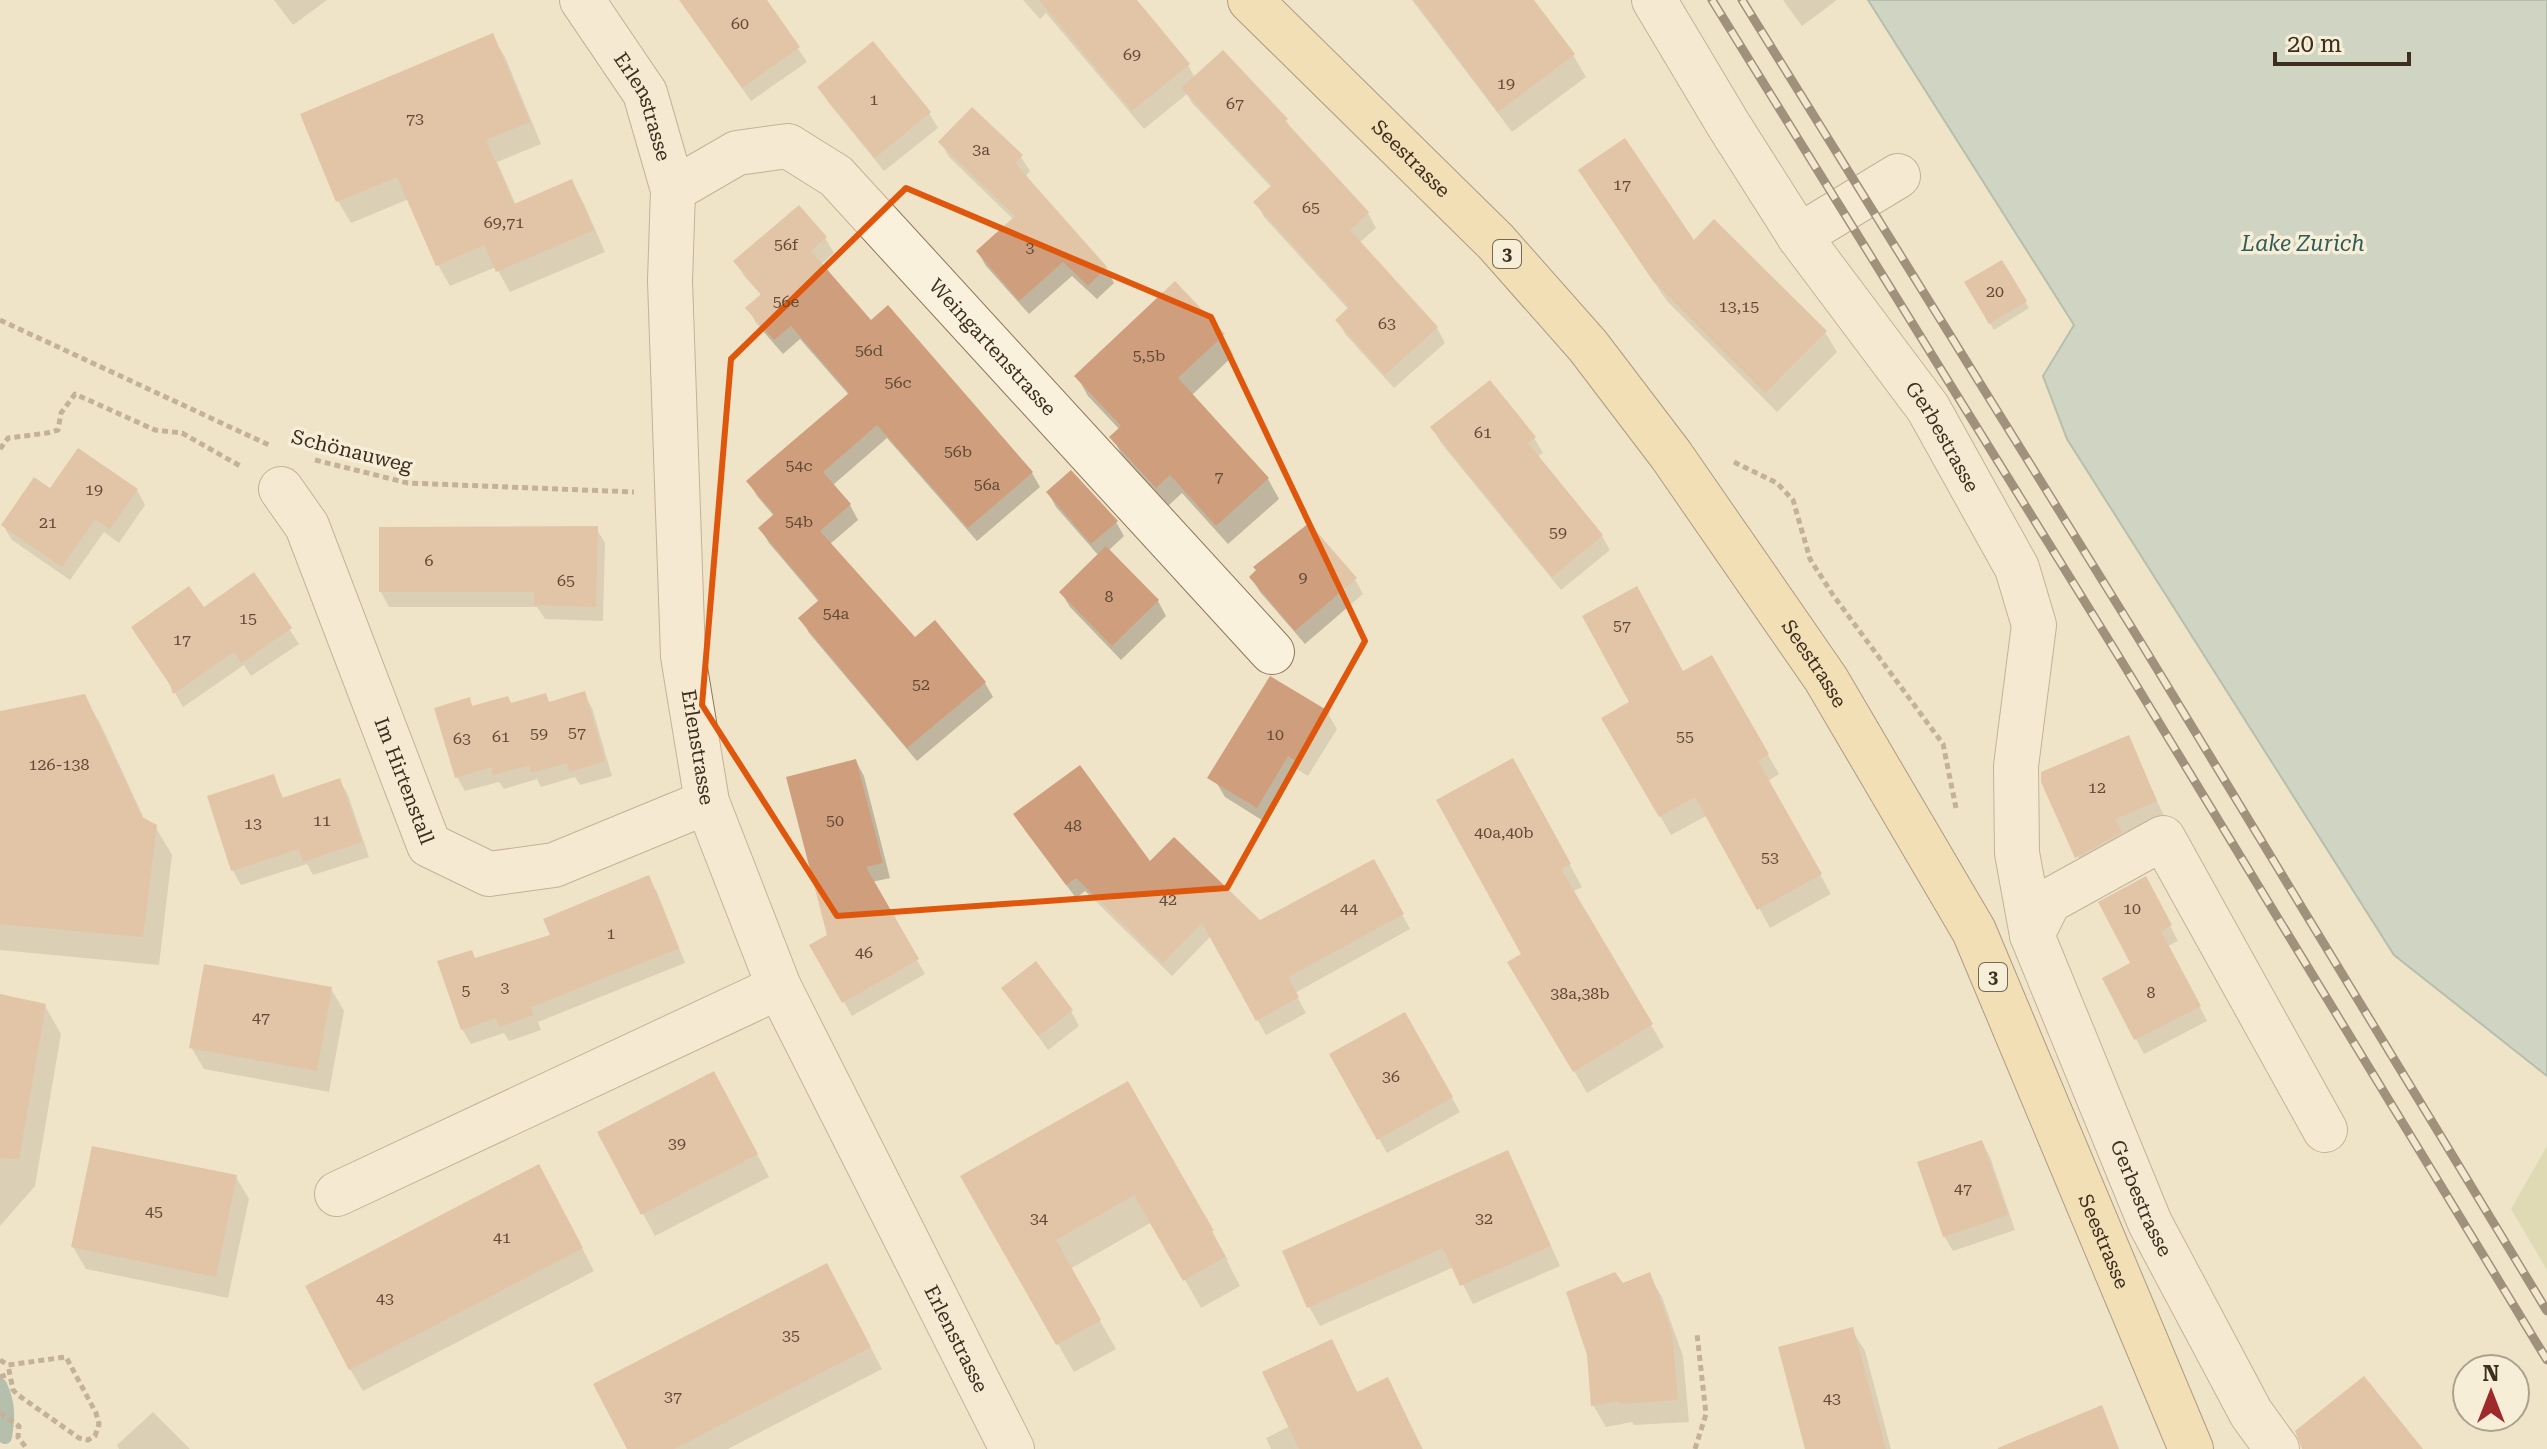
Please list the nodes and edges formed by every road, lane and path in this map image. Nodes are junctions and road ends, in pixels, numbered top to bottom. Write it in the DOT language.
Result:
graph roads {
  1 [pos="582,0"];
  2 [pos="1250,0"];
  3 [pos="1654,0"];
  4 [pos="1898,176"];
  5 [pos="673,190"];
  6 [pos="1799,236"];
  7 [pos="0,320"];
  8 [pos="273,446"];
  9 [pos="0,449"];
  10 [pos="1723,457"];
  11 [pos="292,473"];
  12 [pos="677,493"];
  13 [pos="1272,652"];
  14 [pos="707,802"];
  15 [pos="1958,814"];
  16 [pos="2032,935"];
  17 [pos="779,987"];
  18 [pos="2325,1130"];
  19 [pos="337,1194"];
  20 [pos="1697,1334"];
  21 [pos="4,1363"];
  22 [pos="9,1374"];
  23 [pos="0,1377"];
  24 [pos="1,1414"];
  25 [pos="27,1449"];
  26 [pos="1012,1449"];
  27 [pos="1695,1449"];
  28 [pos="2191,1449"];
  29 [pos="2277,1449"];
  1 -- 5 [label="street, Erlenstrasse"];
  2 -- 28 [label="main road, Seestrasse / 3"];
  3 -- 6 [label="street, Gerbestrasse"];
  4 -- 6 [label="street"];
  5 -- 12 [label="street, Erlenstrasse"];
  5 -- 13 [label="street, Weingartenstrasse"];
  6 -- 16 [label="street, Gerbestrasse"];
  7 -- 8 [label="path, Schönauweg"];
  9 -- 11 [label="path, Schönauweg"];
  10 -- 15 [label="path"];
  11 -- 12 [label="path, Schönauweg"];
  11 -- 14 [label="street, Im Hirtenstall"];
  12 -- 14 [label="street, Erlenstrasse"];
  14 -- 17 [label="street, Erlenstrasse"];
  16 -- 18 [label="street"];
  16 -- 29 [label="street, Gerbestrasse"];
  17 -- 19 [label="street"];
  17 -- 26 [label="street, Erlenstrasse"];
  20 -- 27 [label="path"];
  21 -- 22 [label="path"];
  21 -- 22 [label="path"];
  22 -- 23 [label="path"];
  24 -- 25 [label="path"];
}
